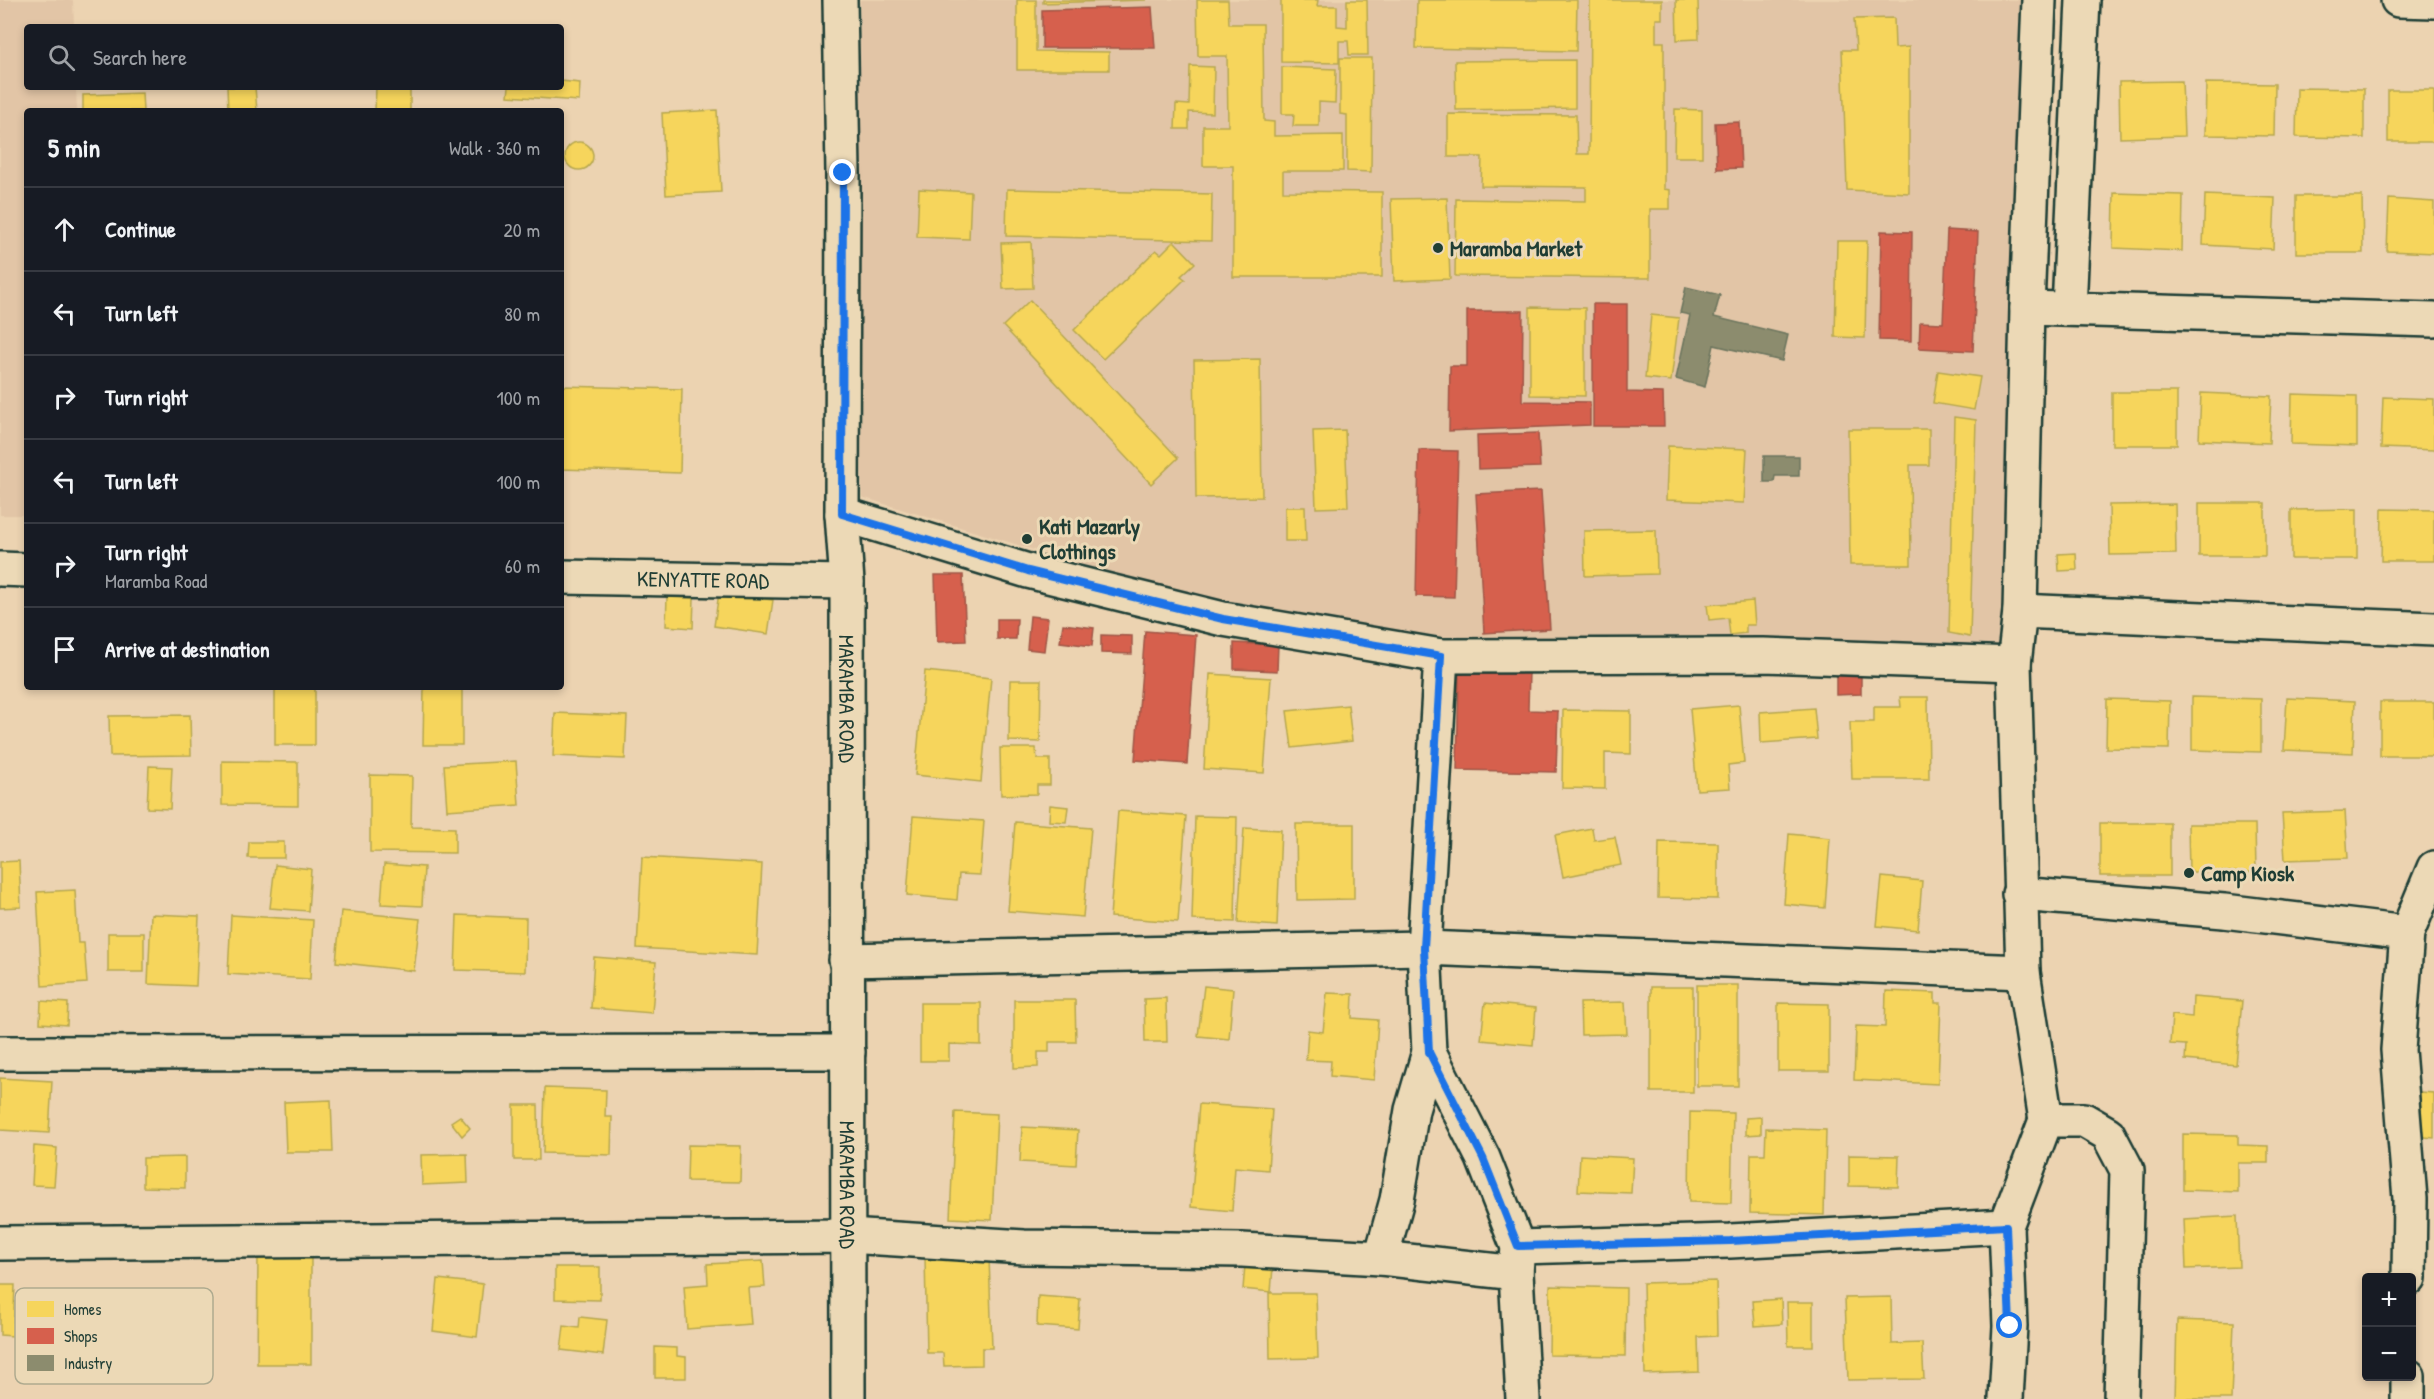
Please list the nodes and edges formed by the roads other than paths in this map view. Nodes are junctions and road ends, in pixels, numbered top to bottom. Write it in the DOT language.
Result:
graph roads {
  1 [pos="840,0"];
  2 [pos="2039,0"];
  3 [pos="2083,0"];
  4 [pos="2398,0"];
  5 [pos="2434,1"];
  6 [pos="2027,308"];
  7 [pos="2069,309"];
  8 [pos="2434,320"];
  9 [pos="842,514"];
  10 [pos="0,569"];
  11 [pos="24,570"];
  12 [pos="564,577"];
  13 [pos="847,582"];
  14 [pos="2020,610"];
  15 [pos="2434,629"];
  16 [pos="1441,656"];
  17 [pos="2014,664"];
  18 [pos="2434,868"];
  19 [pos="2019,894"];
  20 [pos="2407,933"];
  21 [pos="1424,948"];
  22 [pos="846,960"];
  23 [pos="2023,972"];
  24 [pos="848,1052"];
  25 [pos="1429,1052"];
  26 [pos="0,1053"];
  27 [pos="2046,1120"];
  28 [pos="2006,1226"];
  29 [pos="848,1236"];
  30 [pos="0,1243"];
  31 [pos="1381,1258"];
  32 [pos="1517,1260"];
  33 [pos="2409,1273"];
  34 [pos="2408,1381"];
  35 [pos="848,1399"];
  36 [pos="1523,1399"];
  37 [pos="2006,1399"];
  38 [pos="2121,1399"];
  39 [pos="2408,1399"];
  1 -- 9 [label="street, MARAMBA ROAD"];
  2 -- 6 [label="street"];
  3 -- 7 [label="street"];
  4 -- 5 [label="street"];
  6 -- 7 [label="street"];
  6 -- 14 [label="street"];
  7 -- 8 [label="street"];
  9 -- 13 [label="street, MARAMBA ROAD"];
  9 -- 16 [label="street"];
  10 -- 11 [label="street"];
  12 -- 13 [label="street, KENYATTE ROAD"];
  13 -- 22 [label="street, MARAMBA ROAD"];
  14 -- 15 [label="street"];
  14 -- 17 [label="street"];
  16 -- 17 [label="street"];
  16 -- 21 [label="street"];
  17 -- 19 [label="street"];
  18 -- 20 [label="street"];
  19 -- 20 [label="street"];
  19 -- 23 [label="street"];
  20 -- 33 [label="street"];
  21 -- 22 [label="street"];
  21 -- 23 [label="street"];
  21 -- 25 [label="street"];
  22 -- 24 [label="street, MARAMBA ROAD"];
  23 -- 27 [label="street"];
  24 -- 26 [label="street"];
  24 -- 29 [label="street, MARAMBA ROAD"];
  25 -- 31 [label="street"];
  25 -- 32 [label="street"];
  27 -- 28 [label="street"];
  27 -- 38 [label="street"];
  28 -- 32 [label="street"];
  28 -- 37 [label="street"];
  29 -- 30 [label="street"];
  29 -- 31 [label="street"];
  29 -- 35 [label="street, MARAMBA ROAD"];
  31 -- 32 [label="street"];
  32 -- 36 [label="street"];
  34 -- 39 [label="street"];
}
